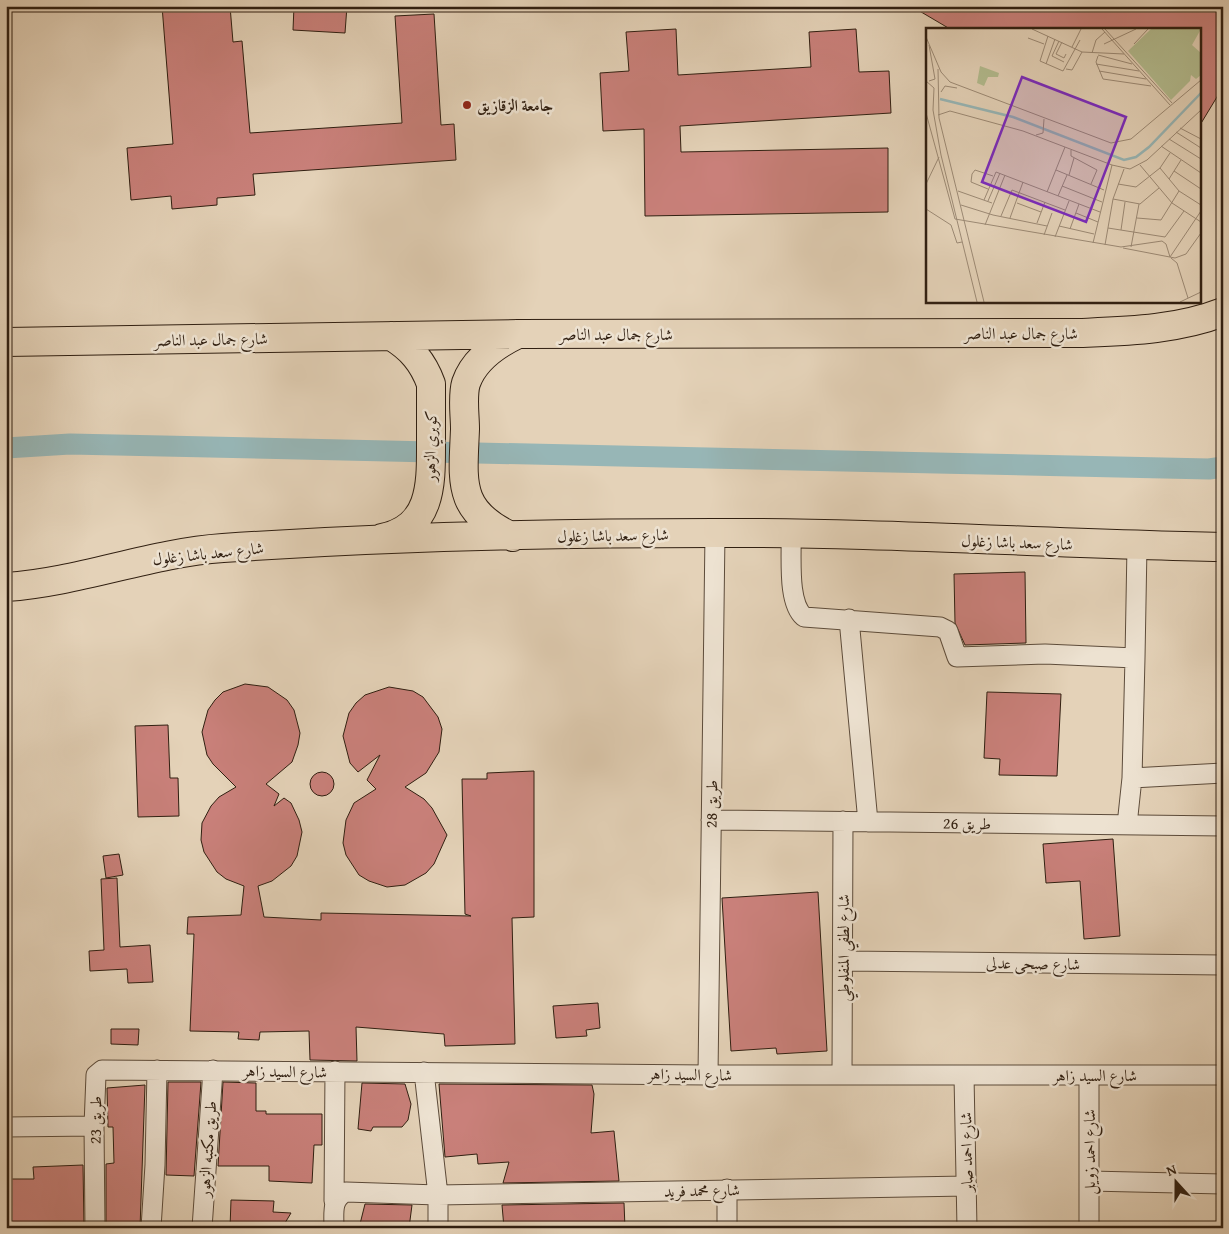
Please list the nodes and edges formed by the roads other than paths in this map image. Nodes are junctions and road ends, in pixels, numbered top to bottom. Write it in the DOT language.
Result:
graph roads {
  1 [pos="1223,312"];
  2 [pos="519,334"];
  3 [pos="391,336"];
  4 [pos="6,342"];
  5 [pos="715,532"];
  6 [pos="790,534"];
  7 [pos="513,537"];
  8 [pos="371,540"];
  9 [pos="1137,546"];
  10 [pos="1223,547"];
  11 [pos="6,587"];
  12 [pos="849,619"];
  13 [pos="1135,658"];
  14 [pos="1223,773"];
  15 [pos="1132,778"];
  16 [pos="711,820"];
  17 [pos="844,822"];
  18 [pos="868,822"];
  19 [pos="1127,825"];
  20 [pos="1223,826"];
  21 [pos="843,960"];
  22 [pos="1223,965"];
  23 [pos="157,1070"];
  24 [pos="213,1070"];
  25 [pos="336,1071"];
  26 [pos="424,1072"];
  27 [pos="708,1075"];
  28 [pos="842,1075"];
  29 [pos="1089,1075"];
  30 [pos="1223,1075"];
  31 [pos="964,1076"];
  32 [pos="94,1126"];
  33 [pos="6,1127"];
  34 [pos="1089,1181"];
  35 [pos="1223,1184"];
  36 [pos="966,1186"];
  37 [pos="727,1189"];
  38 [pos="438,1195"];
  39 [pos="334,1201"];
  40 [pos="95,1228"];
  41 [pos="150,1228"];
  42 [pos="202,1228"];
  43 [pos="334,1228"];
  44 [pos="438,1228"];
  45 [pos="727,1228"];
  46 [pos="967,1228"];
  47 [pos="1089,1228"];
  1 -- 2 [label="highway, شارع جمال عبد الناصر"];
  2 -- 3 [label="highway, شارع جمال عبد الناصر"];
  2 -- 7 [label="highway, كوبري الزهور"];
  3 -- 4 [label="highway, شارع جمال عبد الناصر"];
  3 -- 8 [label="highway, كوبري الزهور"];
  5 -- 6 [label="highway, شارع سعد باشا زغلول"];
  5 -- 7 [label="highway, شارع سعد باشا زغلول"];
  5 -- 16 [label="street, طريق 28"];
  6 -- 9 [label="highway, شارع سعد باشا زغلول"];
  6 -- 12 [label="street"];
  7 -- 8 [label="highway, شارع سعد باشا زغلول"];
  8 -- 11 [label="highway, شارع سعد باشا زغلول"];
  9 -- 10 [label="highway, شارع سعد باشا زغلول"];
  9 -- 13 [label="street"];
  12 -- 13 [label="street"];
  12 -- 18 [label="street"];
  13 -- 15 [label="street"];
  14 -- 15 [label="street"];
  15 -- 19 [label="street"];
  16 -- 17 [label="street, طريق 26"];
  16 -- 27 [label="street, طريق 28"];
  17 -- 18 [label="street, طريق 26"];
  17 -- 21 [label="street, شارع لطفي المنفلوطي"];
  18 -- 19 [label="street, طريق 26"];
  19 -- 20 [label="street, طريق 26"];
  21 -- 22 [label="street, شارع صبحى عدلى"];
  21 -- 28 [label="street, شارع لطفي المنفلوطي"];
  23 -- 24 [label="street, شارع السيد زاهر"];
  23 -- 32 [label="street, طريق 23"];
  23 -- 41 [label="street"];
  24 -- 25 [label="street, شارع السيد زاهر"];
  24 -- 42 [label="street, طريق مكتبه الزهور"];
  25 -- 26 [label="street, شارع السيد زاهر"];
  25 -- 39 [label="street"];
  26 -- 27 [label="street, شارع السيد زاهر"];
  26 -- 38 [label="street"];
  27 -- 28 [label="street, شارع السيد زاهر"];
  28 -- 31 [label="street, شارع السيد زاهر"];
  29 -- 30 [label="street, شارع السيد زاهر"];
  29 -- 31 [label="street, شارع السيد زاهر"];
  29 -- 34 [label="street, شارع احمد زويل"];
  31 -- 36 [label="street, شارع احمد صابر"];
  32 -- 33 [label="street"];
  32 -- 40 [label="street, طريق 23"];
  34 -- 35 [label="street"];
  34 -- 47 [label="street, شارع احمد زويل"];
  36 -- 37 [label="street, شارع محمد فريد"];
  36 -- 46 [label="street, شارع احمد صابر"];
  37 -- 38 [label="street, شارع محمد فريد"];
  37 -- 45 [label="street"];
  38 -- 39 [label="street, شارع محمد فريد"];
  38 -- 44 [label="street"];
  39 -- 43 [label="street"];
}
